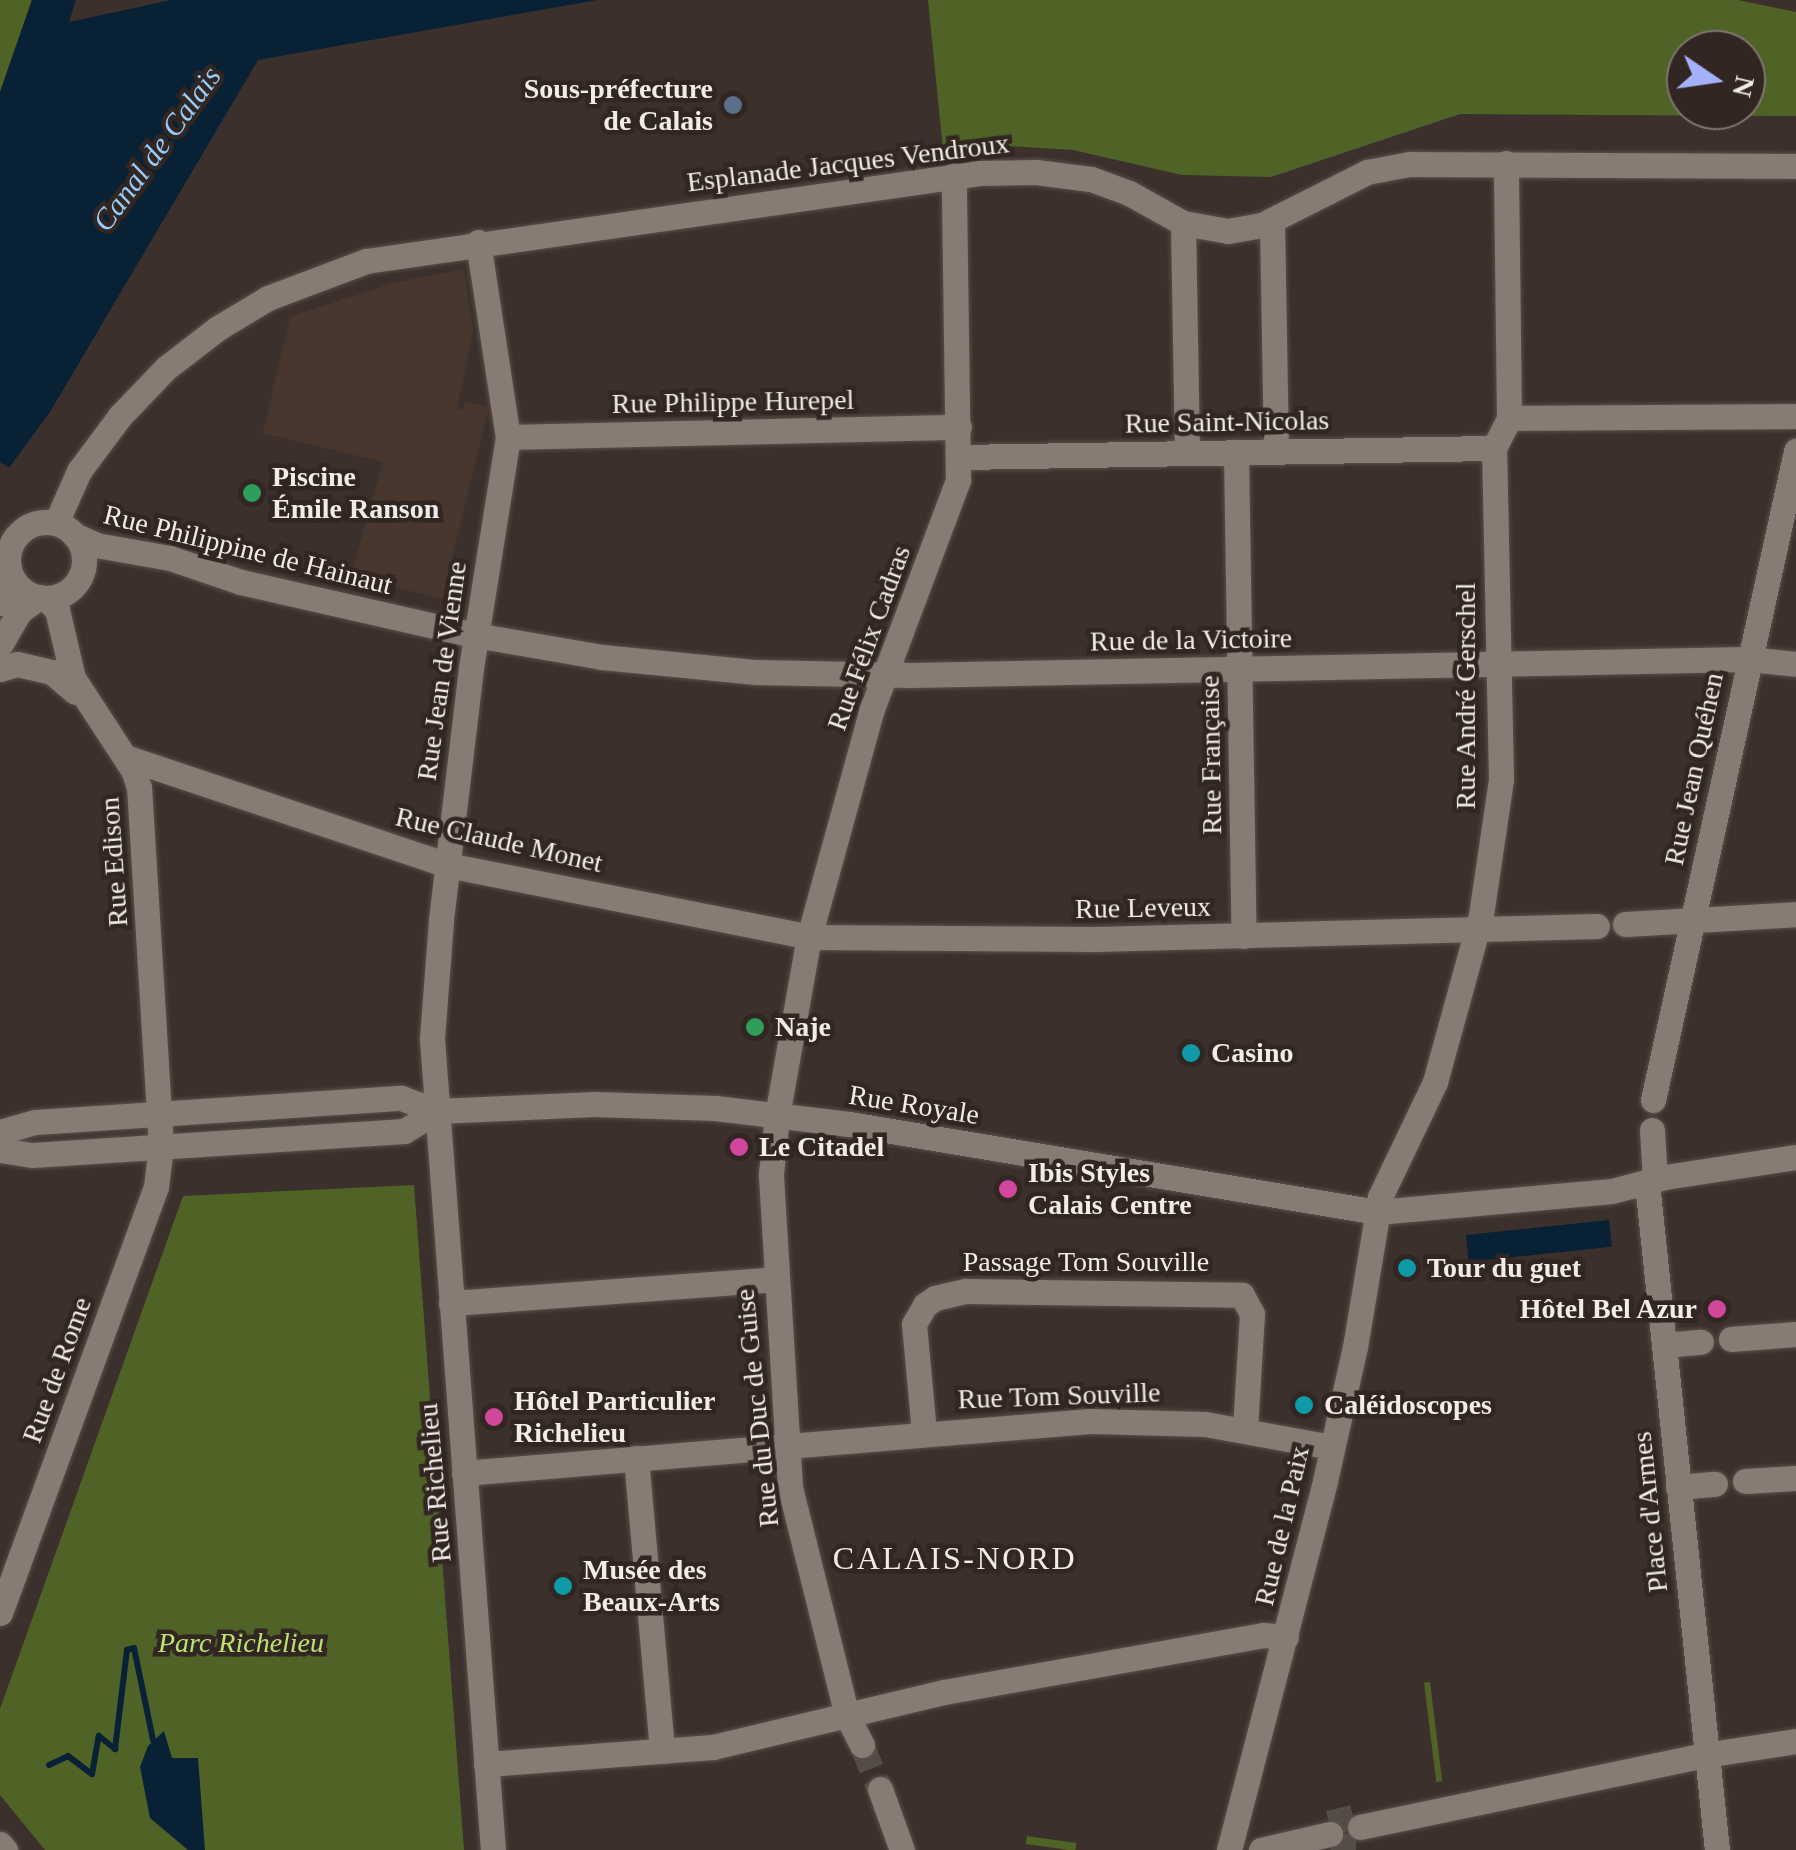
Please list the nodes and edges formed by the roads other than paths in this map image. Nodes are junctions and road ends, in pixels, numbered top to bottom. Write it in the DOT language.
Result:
graph roads {
  1 [pos="1506,163"];
  2 [pos="1796,166"];
  3 [pos="954,175"];
  4 [pos="1272,221"];
  5 [pos="1183,223"];
  6 [pos="478,242"];
  7 [pos="1796,416"];
  8 [pos="1509,418"];
  9 [pos="960,428"];
  10 [pos="508,437"];
  11 [pos="1494,448"];
  12 [pos="1796,451"];
  13 [pos="1236,452"];
  14 [pos="1276,452"];
  15 [pos="1188,453"];
  16 [pos="960,457"];
  17 [pos="0,521"];
  18 [pos="56,527"];
  19 [pos="6,558"];
  20 [pos="42,597"];
  21 [pos="0,603"];
  22 [pos="475,635"];
  23 [pos="0,645"];
  24 [pos="1748,659"];
  25 [pos="1796,664"];
  26 [pos="1500,665"];
  27 [pos="0,668"];
  28 [pos="1240,670"];
  29 [pos="884,674"];
  30 [pos="88,706"];
  31 [pos="125,757"];
  32 [pos="447,865"];
  33 [pos="1796,914"];
  34 [pos="1692,920"];
  35 [pos="1625,924"];
  36 [pos="1597,926"];
  37 [pos="1478,932"];
  38 [pos="1244,936"];
  39 [pos="809,937"];
  40 [pos="1653,1100"];
  41 [pos="437,1110"];
  42 [pos="161,1113"];
  43 [pos="777,1116"];
  44 [pos="1652,1130"];
  45 [pos="0,1132"];
  46 [pos="162,1146"];
  47 [pos="0,1150"];
  48 [pos="1796,1158"];
  49 [pos="1651,1181"];
  50 [pos="1376,1212"];
  51 [pos="774,1279"];
  52 [pos="451,1303"];
  53 [pos="1796,1334"];
  54 [pos="1730,1339"];
  55 [pos="1701,1342"];
  56 [pos="1664,1345"];
  57 [pos="1245,1430"];
  58 [pos="924,1432"];
  59 [pos="786,1445"];
  60 [pos="1332,1446"];
  61 [pos="636,1458"];
  62 [pos="464,1473"];
  63 [pos="1796,1478"];
  64 [pos="1745,1481"];
  65 [pos="1715,1484"];
  66 [pos="1678,1487"];
  67 [pos="0,1613"];
  68 [pos="1286,1636"];
  69 [pos="847,1716"];
  70 [pos="1796,1741"];
  71 [pos="862,1745"];
  72 [pos="662,1751"];
  73 [pos="1705,1755"];
  74 [pos="486,1764"];
  75 [pos="880,1788"];
  76 [pos="1360,1827"];
  77 [pos="1330,1834"];
  78 [pos="0,1844"];
  79 [pos="5,1850"];
  80 [pos="493,1850"];
  81 [pos="902,1850"];
  82 [pos="1229,1850"];
  83 [pos="1261,1850"];
  84 [pos="1718,1850"];
  1 -- 2 [label="street, Esplanade Jacques Vendroux"];
  1 -- 4 [label="street, Esplanade Jacques Vendroux"];
  1 -- 8 [label="street, Rue André Gerschel"];
  3 -- 5 [label="street, Esplanade Jacques Vendroux"];
  3 -- 6 [label="street, Esplanade Jacques Vendroux"];
  3 -- 9 [label="street, Rue Félix Cadras"];
  4 -- 5 [label="street, Esplanade Jacques Vendroux"];
  4 -- 14 [label="street"];
  5 -- 15 [label="street"];
  6 -- 10 [label="street, Rue Jean de Vienne"];
  6 -- 18 [label="street, Esplanade Jacques Vendroux"];
  7 -- 8 [label="street"];
  8 -- 11 [label="street, Rue André Gerschel"];
  9 -- 10 [label="street, Rue Philippe Hurepel"];
  9 -- 16 [label="street, Rue Félix Cadras"];
  10 -- 22 [label="street, Rue Jean de Vienne"];
  11 -- 14 [label="street, Rue Saint-Nicolas"];
  11 -- 26 [label="street, Rue André Gerschel"];
  12 -- 24 [label="street, Rue Jean Quéhen"];
  13 -- 14 [label="street, Rue Saint-Nicolas"];
  13 -- 15 [label="street, Rue Saint-Nicolas"];
  13 -- 28 [label="street, Rue Française"];
  15 -- 16 [label="street, Rue Saint-Nicolas"];
  16 -- 29 [label="street, Rue Félix Cadras"];
  17 -- 18 [label="street, Rue Philippine de Hainaut"];
  18 -- 19 [label="street"];
  18 -- 20 [label="street"];
  18 -- 22 [label="street, Rue Philippine de Hainaut"];
  19 -- 20 [label="street"];
  19 -- 21 [label="street"];
  20 -- 23 [label="street"];
  20 -- 30 [label="street, Rue Edison"];
  22 -- 29 [label="street, Rue Philippine de Hainaut"];
  22 -- 32 [label="street, Rue Jean de Vienne"];
  24 -- 25 [label="street, Rue de la Victoire"];
  24 -- 26 [label="street, Rue de la Victoire"];
  24 -- 34 [label="street, Rue Jean Quéhen"];
  26 -- 28 [label="street, Rue de la Victoire"];
  26 -- 37 [label="street, Rue André Gerschel"];
  27 -- 30 [label="street"];
  28 -- 29 [label="street, Rue de la Victoire"];
  28 -- 38 [label="street, Rue Française"];
  29 -- 39 [label="street, Rue Félix Cadras"];
  30 -- 31 [label="street, Rue Edison"];
  31 -- 32 [label="street, Rue Claude Monet"];
  31 -- 42 [label="street, Rue Edison"];
  32 -- 39 [label="street, Rue Claude Monet"];
  32 -- 41 [label="street, Rue Jean de Vienne"];
  33 -- 34 [label="street"];
  34 -- 35 [label="street"];
  34 -- 40 [label="street, Rue Jean Quéhen"];
  36 -- 37 [label="street, Rue Leveux"];
  37 -- 38 [label="street, Rue Leveux"];
  37 -- 50 [label="street, Rue André Gerschel"];
  38 -- 39 [label="street, Rue Leveux"];
  39 -- 43 [label="street, Rue Félix Cadras"];
  41 -- 42 [label="street"];
  41 -- 43 [label="street, Rue Royale"];
  41 -- 46 [label="street"];
  41 -- 52 [label="street, Rue Richelieu"];
  42 -- 45 [label="street"];
  42 -- 46 [label="street, Rue Edison"];
  43 -- 50 [label="street, Rue Royale"];
  43 -- 51 [label="street, Rue du Duc de Guise"];
  44 -- 49 [label="street"];
  46 -- 47 [label="street"];
  46 -- 67 [label="street, Rue de Rome"];
  48 -- 49 [label="street"];
  49 -- 50 [label="street"];
  49 -- 56 [label="street, Place d'Armes"];
  50 -- 60 [label="street, Rue de la Paix"];
  51 -- 52 [label="street"];
  51 -- 59 [label="street, Rue du Duc de Guise"];
  52 -- 62 [label="street, Rue Richelieu"];
  53 -- 54 [label="street"];
  55 -- 56 [label="street"];
  56 -- 66 [label="street, Place d'Armes"];
  57 -- 58 [label="street, Rue Tom Souville"];
  57 -- 58 [label="street, Passage Tom Souville"];
  57 -- 60 [label="street, Rue Tom Souville"];
  58 -- 59 [label="street, Rue Tom Souville"];
  59 -- 61 [label="street, Rue Tom Souville"];
  59 -- 69 [label="street, Rue du Duc de Guise"];
  60 -- 68 [label="street, Rue de la Paix"];
  61 -- 62 [label="street, Rue Tom Souville"];
  61 -- 72 [label="street"];
  62 -- 74 [label="street, Rue Richelieu"];
  63 -- 64 [label="street"];
  65 -- 66 [label="street"];
  66 -- 73 [label="street, Place d'Armes"];
  68 -- 69 [label="street"];
  68 -- 82 [label="street, Rue de la Paix"];
  69 -- 71 [label="street, Rue du Duc de Guise"];
  69 -- 72 [label="street"];
  70 -- 73 [label="street"];
  72 -- 74 [label="street"];
  73 -- 76 [label="street"];
  73 -- 84 [label="street, Place d'Armes"];
  74 -- 80 [label="street, Rue Richelieu"];
  75 -- 81 [label="street"];
  77 -- 83 [label="street"];
  78 -- 79 [label="street"];
}
